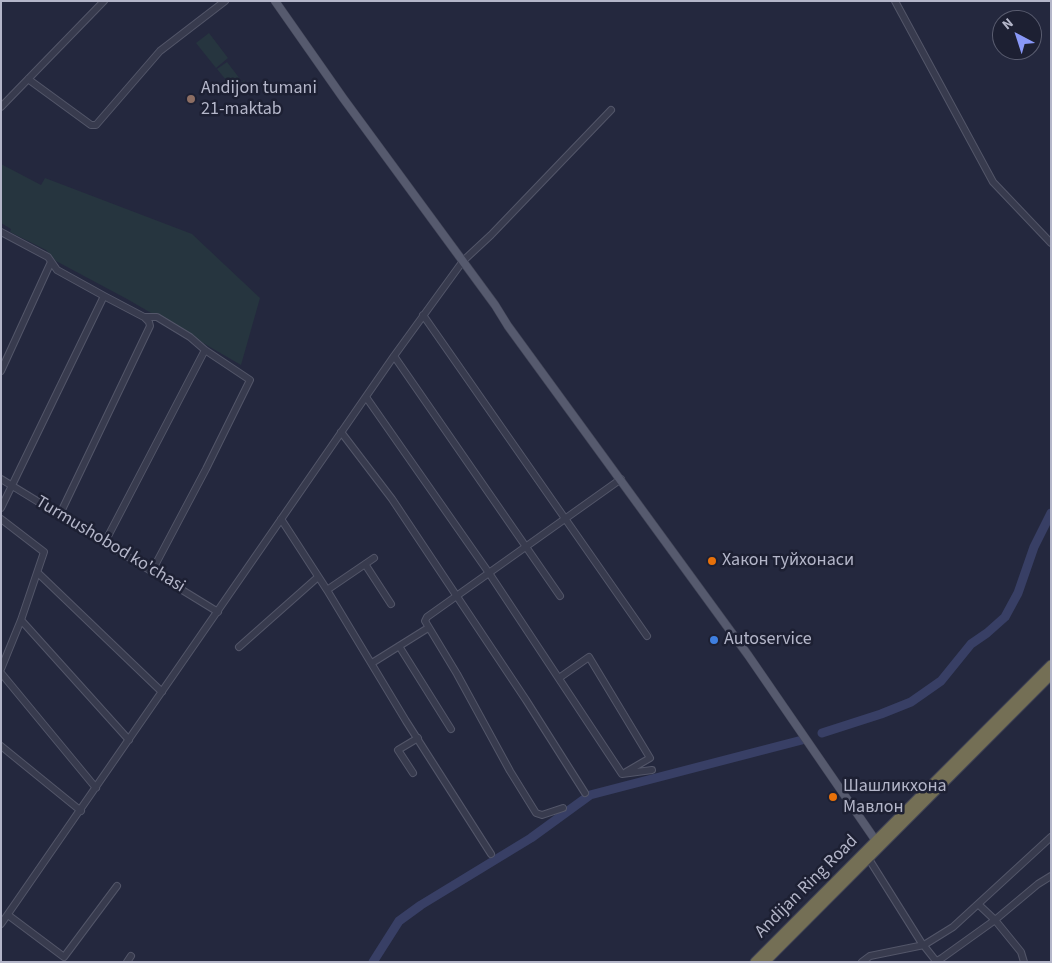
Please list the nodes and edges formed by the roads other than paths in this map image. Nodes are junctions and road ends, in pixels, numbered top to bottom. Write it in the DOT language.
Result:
graph roads {
  1 [pos="104,1"];
  2 [pos="225,1"];
  3 [pos="275,1"];
  4 [pos="895,1"];
  5 [pos="28,79"];
  6 [pos="1,107"];
  7 [pos="611,110"];
  8 [pos="1,232"];
  9 [pos="1051,243"];
  10 [pos="463,261"];
  11 [pos="52,262"];
  12 [pos="104,296"];
  13 [pos="423,316"];
  14 [pos="144,317"];
  15 [pos="205,350"];
  16 [pos="394,356"];
  17 [pos="1,371"];
  18 [pos="366,397"];
  19 [pos="341,432"];
  20 [pos="1,479"];
  21 [pos="621,479"];
  22 [pos="12,486"];
  23 [pos="1,508"];
  24 [pos="60,514"];
  25 [pos="1,519"];
  26 [pos="281,519"];
  27 [pos="566,520"];
  28 [pos="106,542"];
  29 [pos="526,546"];
  30 [pos="374,558"];
  31 [pos="365,564"];
  32 [pos="152,572"];
  33 [pos="38,573"];
  34 [pos="489,573"];
  35 [pos="318,577"];
  36 [pos="327,590"];
  37 [pos="456,596"];
  38 [pos="560,596"];
  39 [pos="391,604"];
  40 [pos="218,612"];
  41 [pos="21,620"];
  42 [pos="428,628"];
  43 [pos="648,636"];
  44 [pos="399,646"];
  45 [pos="239,647"];
  46 [pos="372,663"];
  47 [pos="1051,665"];
  48 [pos="1,668"];
  49 [pos="1,673"];
  50 [pos="1051,675"];
  51 [pos="559,678"];
  52 [pos="162,692"];
  53 [pos="452,729"];
  54 [pos="418,738"];
  55 [pos="129,740"];
  56 [pos="1,746"];
  57 [pos="652,770"];
  58 [pos="413,773"];
  59 [pos="623,774"];
  60 [pos="96,788"];
  61 [pos="585,793"];
  62 [pos="563,808"];
  63 [pos="80,811"];
  64 [pos="1051,838"];
  65 [pos="878,843"];
  66 [pos="491,854"];
  67 [pos="867,855"];
  68 [pos="1051,876"];
  69 [pos="117,886"];
  70 [pos="979,905"];
  71 [pos="8,915"];
  72 [pos="996,920"];
  73 [pos="1,924"];
  74 [pos="924,945"];
  75 [pos="64,957"];
  76 [pos="939,961"];
  77 [pos="71,962"];
  78 [pos="755,962"];
  79 [pos="765,962"];
  80 [pos="862,962"];
  81 [pos="1024,962"];
  1 -- 5 [label="street"];
  2 -- 5 [label="street"];
  3 -- 10 [label="main road"];
  4 -- 9 [label="street"];
  5 -- 6 [label="street"];
  7 -- 10 [label="street"];
  8 -- 11 [label="street"];
  10 -- 13 [label="street"];
  10 -- 21 [label="main road"];
  11 -- 12 [label="street"];
  11 -- 17 [label="street"];
  12 -- 14 [label="street"];
  12 -- 22 [label="street"];
  13 -- 16 [label="street"];
  13 -- 27 [label="street"];
  14 -- 15 [label="street"];
  14 -- 24 [label="street"];
  15 -- 28 [label="street"];
  15 -- 32 [label="street"];
  16 -- 18 [label="street"];
  16 -- 29 [label="street"];
  18 -- 19 [label="street"];
  18 -- 34 [label="street"];
  19 -- 26 [label="street"];
  19 -- 37 [label="street"];
  20 -- 22 [label="street, Turmushobod ko'chasi"];
  21 -- 27 [label="street"];
  21 -- 65 [label="main road"];
  22 -- 23 [label="street"];
  22 -- 24 [label="street, Turmushobod ko'chasi"];
  24 -- 28 [label="street, Turmushobod ko'chasi"];
  25 -- 33 [label="street"];
  26 -- 35 [label="street"];
  26 -- 40 [label="street"];
  27 -- 29 [label="street"];
  27 -- 43 [label="street"];
  28 -- 32 [label="street, Turmushobod ko'chasi"];
  29 -- 34 [label="street"];
  29 -- 38 [label="street"];
  30 -- 31 [label="street"];
  31 -- 36 [label="street"];
  31 -- 39 [label="street"];
  32 -- 40 [label="street, Turmushobod ko'chasi"];
  33 -- 41 [label="street"];
  33 -- 52 [label="street"];
  34 -- 37 [label="street"];
  34 -- 51 [label="street"];
  35 -- 36 [label="street"];
  35 -- 45 [label="street"];
  36 -- 46 [label="street"];
  37 -- 42 [label="street"];
  37 -- 61 [label="street"];
  40 -- 52 [label="street"];
  41 -- 48 [label="street"];
  41 -- 55 [label="street"];
  42 -- 44 [label="street"];
  42 -- 62 [label="street"];
  44 -- 46 [label="street"];
  44 -- 53 [label="street"];
  46 -- 54 [label="street"];
  47 -- 65 [label="highway, Andijan Ring Road"];
  49 -- 60 [label="street"];
  50 -- 65 [label="highway, Andijan Ring Road"];
  51 -- 59 [label="street"];
  51 -- 59 [label="street"];
  52 -- 55 [label="street"];
  54 -- 58 [label="street"];
  54 -- 66 [label="street"];
  55 -- 60 [label="street"];
  56 -- 63 [label="street"];
  57 -- 59 [label="street"];
  60 -- 63 [label="street"];
  63 -- 71 [label="street"];
  64 -- 70 [label="street"];
  65 -- 67 [label="highway, Andijan Ring Road"];
  67 -- 74 [label="street"];
  67 -- 78 [label="highway, Andijan Ring Road"];
  67 -- 79 [label="highway, Andijan Ring Road"];
  68 -- 72 [label="street"];
  69 -- 75 [label="street"];
  70 -- 72 [label="street"];
  70 -- 74 [label="street"];
  71 -- 73 [label="street"];
  71 -- 75 [label="street"];
  72 -- 76 [label="street"];
  72 -- 81 [label="street"];
  74 -- 76 [label="street"];
  74 -- 80 [label="street"];
  75 -- 77 [label="street"];
}
